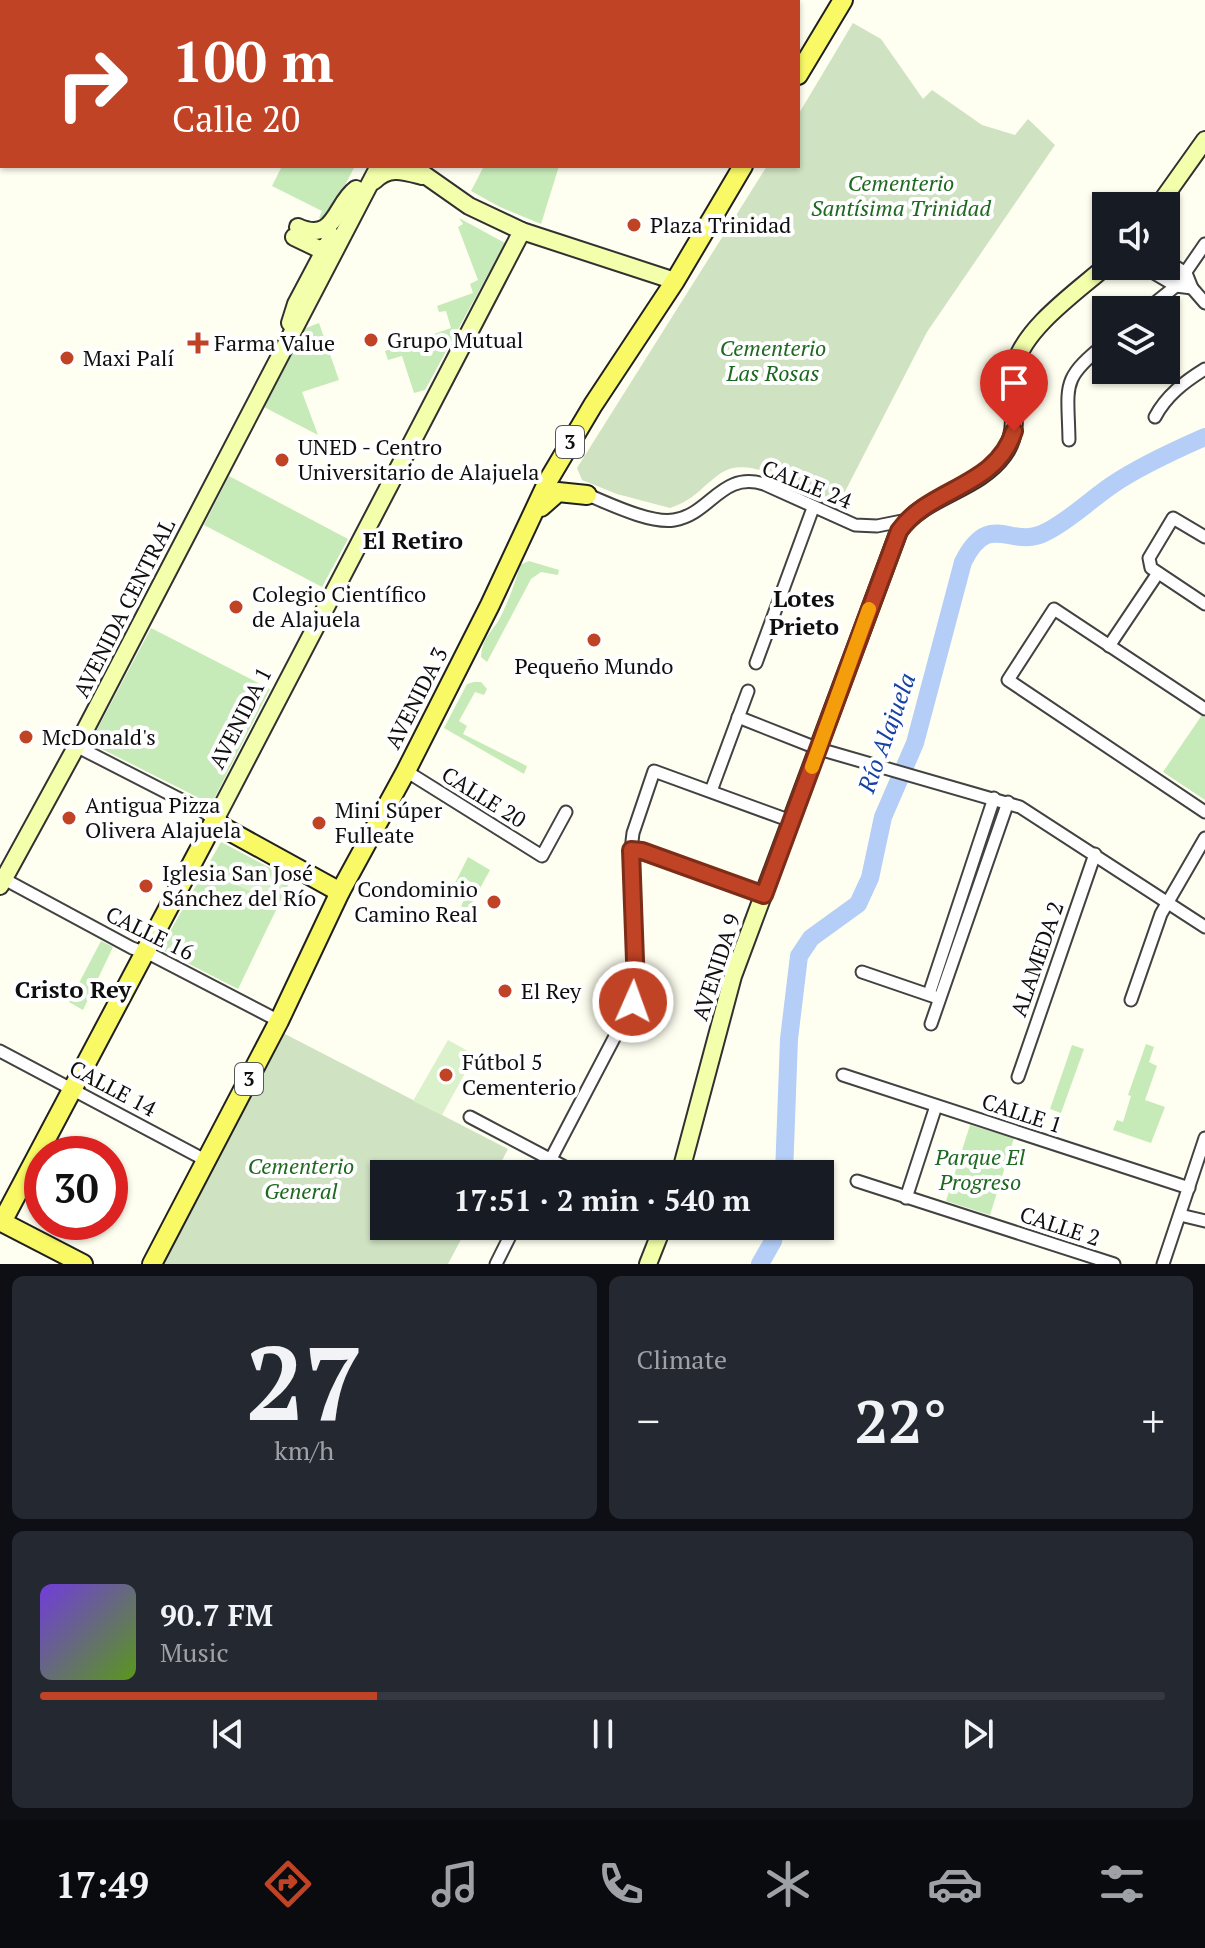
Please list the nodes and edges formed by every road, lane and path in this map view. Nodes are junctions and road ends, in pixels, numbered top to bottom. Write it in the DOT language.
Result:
graph roads {
  1 [pos="843,0"];
  2 [pos="800,72"];
  3 [pos="1205,140"];
  4 [pos="415,168"];
  5 [pos="742,168"];
  6 [pos="367,174"];
  7 [pos="428,178"];
  8 [pos="1168,192"];
  9 [pos="522,231"];
  10 [pos="295,235"];
  11 [pos="1205,244"];
  12 [pos="325,249"];
  13 [pos="1092,279"];
  14 [pos="1181,280"];
  15 [pos="675,281"];
  16 [pos="313,284"];
  17 [pos="1162,296"];
  18 [pos="1205,303"];
  19 [pos="295,322"];
  20 [pos="1092,355"];
  21 [pos="1205,369"];
  22 [pos="1155,417"];
  23 [pos="1069,440"];
  24 [pos="570,441"];
  25 [pos="549,479"];
  26 [pos="587,495"];
  27 [pos="813,508"];
  28 [pos="907,520"];
  29 [pos="528,521"];
  30 [pos="877,526"];
  31 [pos="1205,537"];
  32 [pos="891,547"];
  33 [pos="1154,571"];
  34 [pos="1205,604"];
  35 [pos="1109,646"];
  36 [pos="756,663"];
  37 [pos="748,691"];
  38 [pos="1205,709"];
  39 [pos="738,717"];
  40 [pos="76,746"];
  41 [pos="819,749"];
  42 [pos="406,771"];
  43 [pos="711,791"];
  44 [pos="994,798"];
  45 [pos="1008,802"];
  46 [pos="566,812"];
  47 [pos="1205,812"];
  48 [pos="215,820"];
  49 [pos="791,821"];
  50 [pos="1205,838"];
  51 [pos="631,850"];
  52 [pos="1095,854"];
  53 [pos="2,883"];
  54 [pos="340,892"];
  55 [pos="764,895"];
  56 [pos="1167,902"];
  57 [pos="1205,927"];
  58 [pos="144,952"];
  59 [pos="862,972"];
  60 [pos="934,996"];
  61 [pos="1131,1000"];
  62 [pos="279,1021"];
  63 [pos="931,1024"];
  64 [pos="0,1051"];
  65 [pos="843,1075"];
  66 [pos="1018,1077"];
  67 [pos="72,1088"];
  68 [pos="936,1106"];
  69 [pos="470,1117"];
  70 [pos="1205,1138"];
  71 [pos="550,1159"];
  72 [pos="684,1160"];
  73 [pos="207,1161"];
  74 [pos="857,1181"];
  75 [pos="1189,1188"];
  76 [pos="906,1198"];
  77 [pos="1180,1215"];
  78 [pos="1205,1221"];
  79 [pos="1,1223"];
  80 [pos="508,1240"];
  81 [pos="657,1240"];
  82 [pos="83,1264"];
  83 [pos="152,1264"];
  84 [pos="496,1264"];
  85 [pos="648,1264"];
  86 [pos="1114,1264"];
  87 [pos="1163,1264"];
  1 -- 2 [label="main road"];
  3 -- 8 [label="street"];
  4 -- 7 [label="street"];
  5 -- 15 [label="main road, AVENIDA 3 / 3"];
  6 -- 7 [label="street"];
  6 -- 10 [label="street"];
  6 -- 12 [label="street, AVENIDA CENTRAL"];
  6 -- 12 [label="street"];
  6 -- 16 [label="street, AVENIDA CENTRAL"];
  7 -- 9 [label="street"];
  9 -- 15 [label="street"];
  9 -- 48 [label="street, AVENIDA 1"];
  10 -- 12 [label="street"];
  10 -- 19 [label="street"];
  11 -- 14 [label="street"];
  12 -- 16 [label="street, AVENIDA CENTRAL"];
  13 -- 28 [label="street, AVENIDA 9"];
  14 -- 17 [label="street"];
  14 -- 18 [label="street"];
  15 -- 24 [label="main road, AVENIDA 3 / 3"];
  16 -- 19 [label="street, AVENIDA CENTRAL"];
  19 -- 40 [label="street, AVENIDA CENTRAL"];
  20 -- 23 [label="street"];
  21 -- 22 [label="street"];
  24 -- 25 [label="main road, AVENIDA 3 / 3"];
  24 -- 26 [label="main road"];
  25 -- 26 [label="street, CALLE 24"];
  25 -- 29 [label="main road, AVENIDA 3 / 3"];
  26 -- 27 [label="street, CALLE 24"];
  26 -- 29 [label="main road"];
  27 -- 30 [label="street, CALLE 24"];
  27 -- 36 [label="street"];
  28 -- 30 [label="street, CALLE 24"];
  28 -- 32 [label="street, AVENIDA 9"];
  29 -- 42 [label="main road, AVENIDA 3 / 3"];
  30 -- 32 [label="street"];
  31 -- 33 [label="street"];
  32 -- 41 [label="street, AVENIDA 9"];
  33 -- 34 [label="street"];
  33 -- 35 [label="street"];
  35 -- 38 [label="street"];
  35 -- 47 [label="street"];
  37 -- 39 [label="street"];
  39 -- 41 [label="street"];
  39 -- 43 [label="street"];
  40 -- 48 [label="street"];
  40 -- 53 [label="street, AVENIDA CENTRAL"];
  41 -- 44 [label="street"];
  41 -- 49 [label="street, AVENIDA 9"];
  42 -- 46 [label="street, CALLE 20"];
  42 -- 54 [label="main road, AVENIDA 3 / 3"];
  43 -- 49 [label="street"];
  43 -- 51 [label="street"];
  44 -- 45 [label="street"];
  44 -- 60 [label="street"];
  45 -- 52 [label="street"];
  45 -- 60 [label="street"];
  48 -- 54 [label="main road"];
  48 -- 58 [label="main road, AVENIDA 1"];
  49 -- 55 [label="street, AVENIDA 9"];
  50 -- 56 [label="street"];
  51 -- 55 [label="street"];
  51 -- 71 [label="street"];
  52 -- 56 [label="street"];
  52 -- 66 [label="street, ALAMEDA 2"];
  53 -- 58 [label="street, CALLE 16"];
  54 -- 62 [label="main road, AVENIDA 3 / 3"];
  55 -- 72 [label="street, AVENIDA 9"];
  56 -- 57 [label="street"];
  56 -- 61 [label="street"];
  58 -- 62 [label="street, CALLE 16"];
  58 -- 67 [label="main road, AVENIDA 1"];
  59 -- 60 [label="street"];
  60 -- 63 [label="street"];
  62 -- 73 [label="main road, AVENIDA 3 / 3"];
  64 -- 67 [label="street, CALLE 14"];
  65 -- 68 [label="street, CALLE 1"];
  67 -- 73 [label="street, CALLE 14"];
  67 -- 79 [label="main road, AVENIDA 1"];
  68 -- 75 [label="street, CALLE 1"];
  68 -- 76 [label="street"];
  69 -- 71 [label="street"];
  70 -- 75 [label="street"];
  73 -- 83 [label="main road, AVENIDA 3 / 3"];
  74 -- 76 [label="street, CALLE 2"];
  75 -- 77 [label="street"];
  76 -- 86 [label="street, CALLE 2"];
  77 -- 78 [label="street"];
  77 -- 87 [label="street"];
  79 -- 82 [label="main road"];
  80 -- 84 [label="street"];
  81 -- 85 [label="street"];
}
